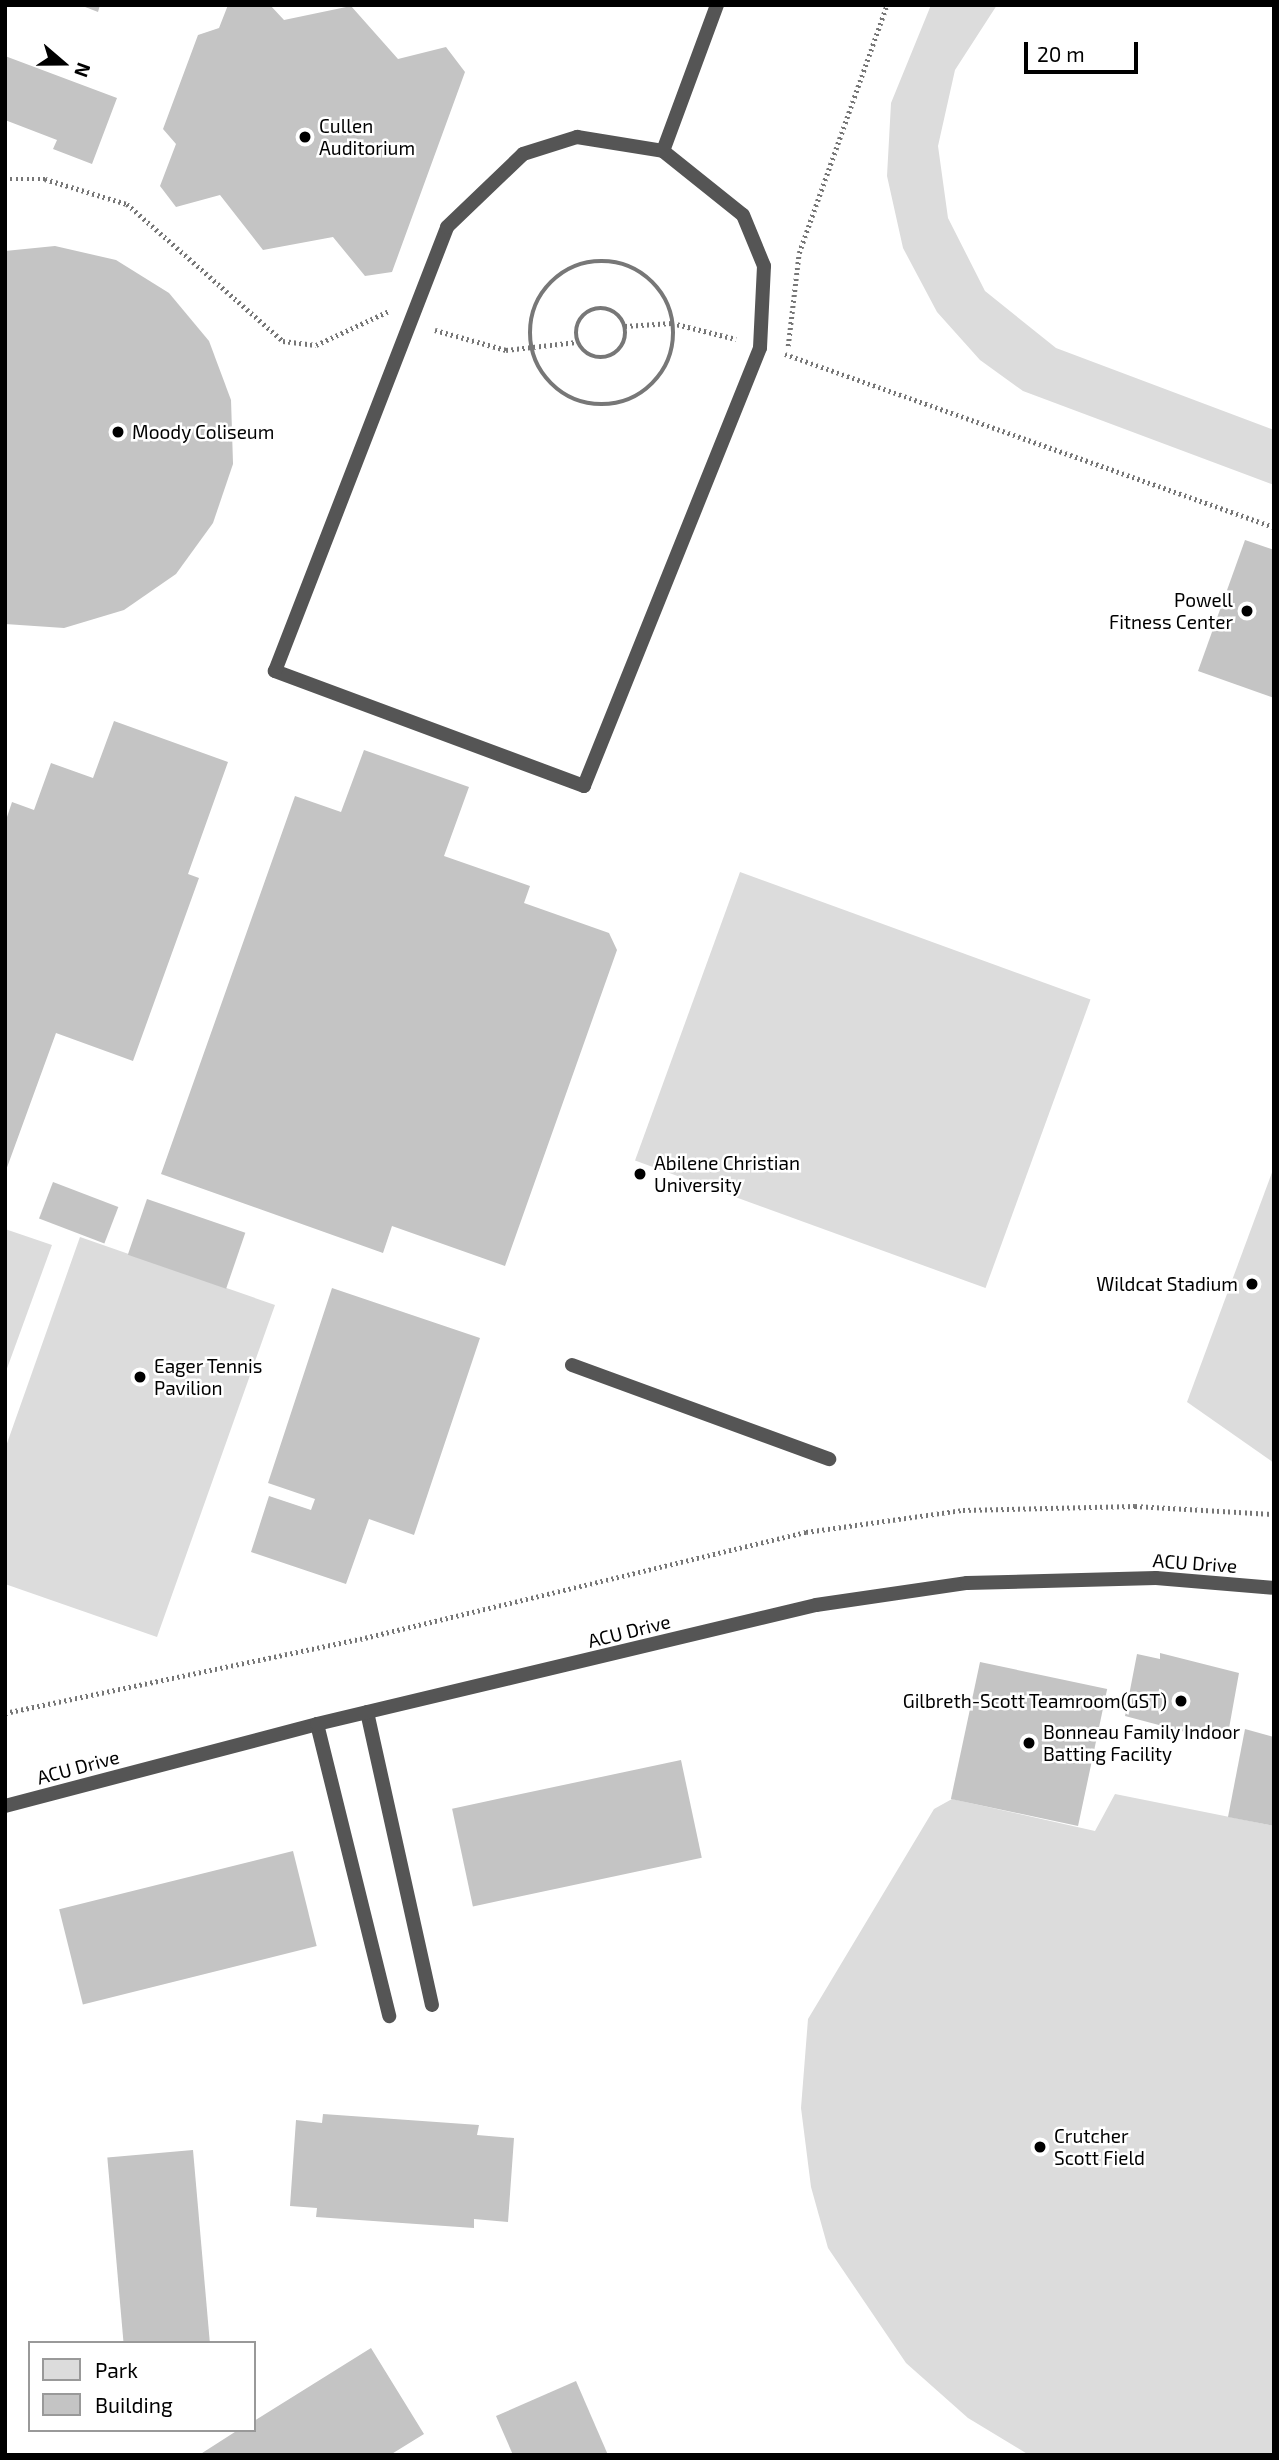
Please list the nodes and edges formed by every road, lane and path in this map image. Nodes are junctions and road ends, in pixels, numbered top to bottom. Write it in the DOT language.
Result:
graph roads {
  1 [pos="717,5"];
  2 [pos="887,5"];
  3 [pos="663,151"];
  4 [pos="5,179"];
  5 [pos="389,311"];
  6 [pos="673,323"];
  7 [pos="625,326"];
  8 [pos="431,328"];
  9 [pos="737,339"];
  10 [pos="577,342"];
  11 [pos="532,350"];
  12 [pos="1274,527"];
  13 [pos="572,1364"];
  14 [pos="829,1459"];
  15 [pos="1274,1514"];
  16 [pos="1274,1588"];
  17 [pos="367,1712"];
  18 [pos="5,1713"];
  19 [pos="317,1724"];
  20 [pos="5,1806"];
  21 [pos="432,2005"];
  22 [pos="389,2016"];
  1 -- 3 [label="lane"];
  2 -- 12 [label="path"];
  3 -- 3 [label="lane"];
  4 -- 5 [label="path"];
  6 -- 7 [label="path"];
  6 -- 9 [label="path"];
  6 -- 11 [label="path"];
  6 -- 11 [label="path"];
  7 -- 10 [label="path"];
  7 -- 10 [label="path"];
  8 -- 11 [label="path"];
  10 -- 11 [label="path"];
  13 -- 14 [label="lane"];
  15 -- 18 [label="path"];
  16 -- 17 [label="lane, ACU Drive"];
  17 -- 19 [label="lane, ACU Drive"];
  17 -- 21 [label="lane"];
  19 -- 20 [label="lane, ACU Drive"];
  19 -- 22 [label="lane"];
}
